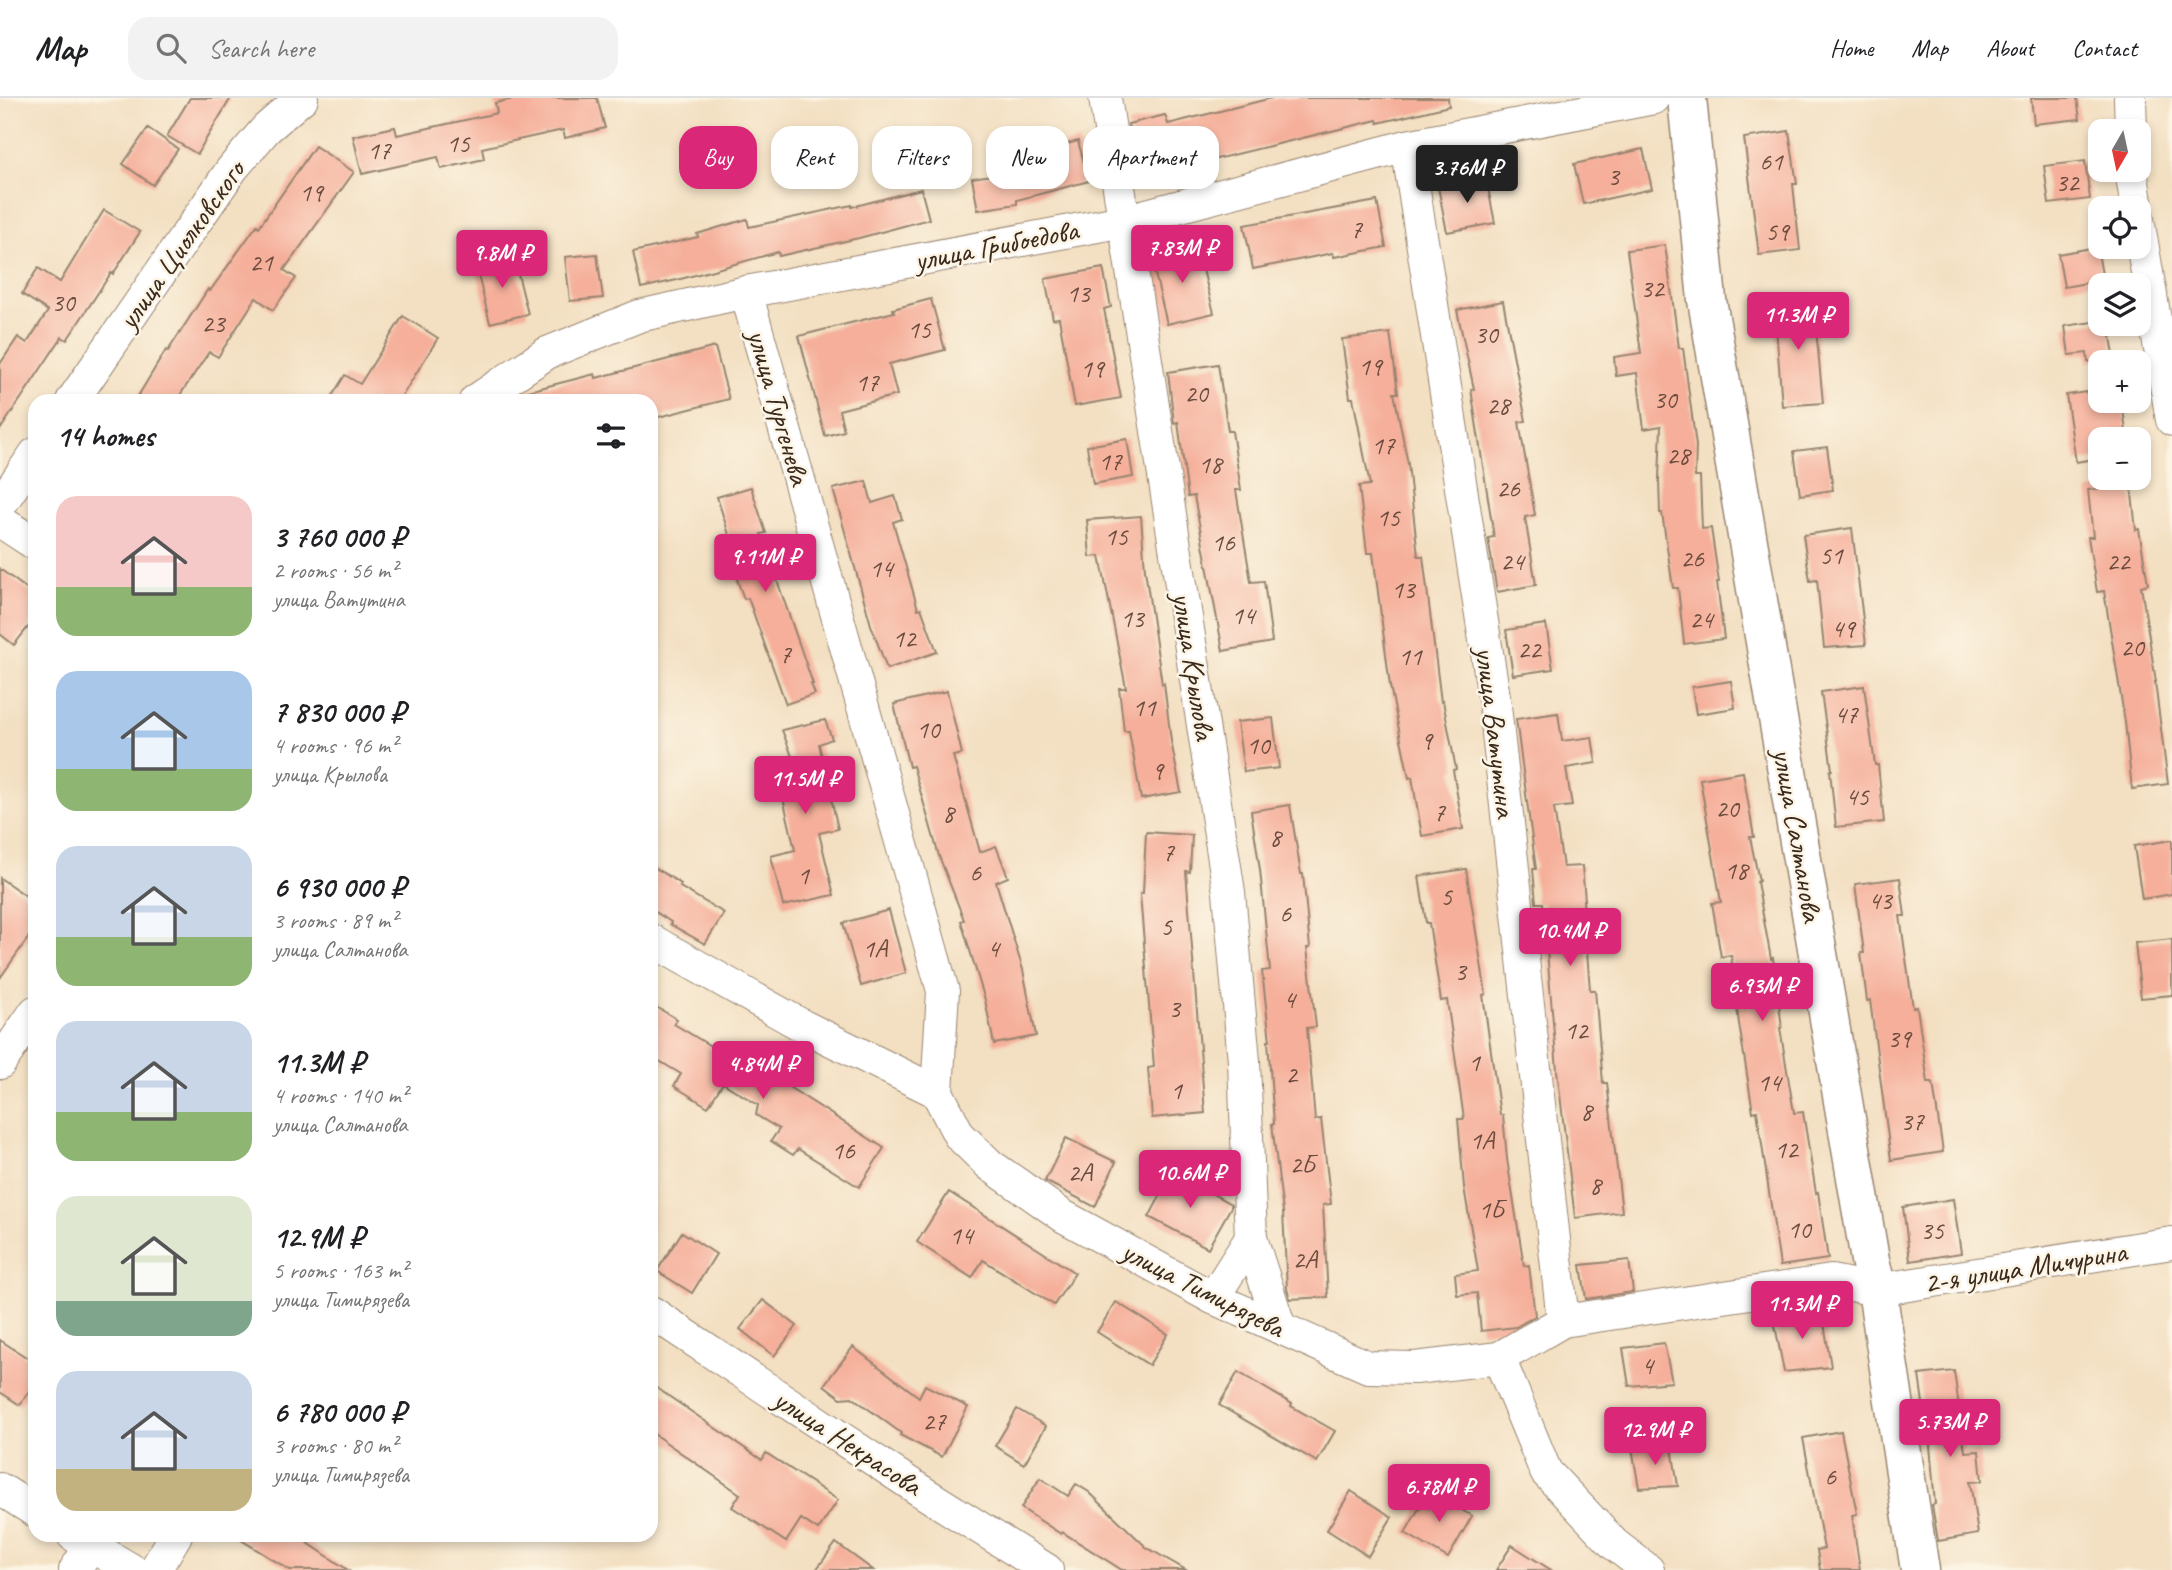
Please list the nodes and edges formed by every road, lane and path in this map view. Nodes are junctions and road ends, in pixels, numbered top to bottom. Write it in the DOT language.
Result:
graph roads {
  1 [pos="302,98"];
  2 [pos="1105,98"];
  3 [pos="1654,98"];
  4 [pos="1688,98"];
  5 [pos="2130,98"];
  6 [pos="2131,119"];
  7 [pos="1408,146"];
  8 [pos="1124,221"];
  9 [pos="2145,259"];
  10 [pos="746,292"];
  11 [pos="77,394"];
  12 [pos="486,394"];
  13 [pos="2172,419"];
  14 [pos="28,464"];
  15 [pos="0,505"];
  16 [pos="0,521"];
  17 [pos="28,539"];
  18 [pos="658,944"];
  19 [pos="28,1022"];
  20 [pos="0,1063"];
  21 [pos="937,1092"];
  22 [pos="1251,1238"];
  23 [pos="2172,1244"];
  24 [pos="1877,1290"];
  25 [pos="1213,1298"];
  26 [pos="658,1317"];
  27 [pos="1563,1321"];
  28 [pos="1280,1328"];
  29 [pos="1499,1359"];
  30 [pos="0,1489"];
  31 [pos="28,1507"];
  32 [pos="172,1542"];
  33 [pos="80,1550"];
  34 [pos="132,1570"];
  35 [pos="155,1570"];
  36 [pos="1047,1570"];
  37 [pos="1648,1570"];
  38 [pos="1920,1570"];
  1 -- 11 [label="street, улица Циолковского"];
  2 -- 8 [label="street, улица Крылова"];
  3 -- 7 [label="street, улица Грибоедова"];
  4 -- 24 [label="main road, улица Салтанова"];
  5 -- 6 [label="street"];
  7 -- 8 [label="street, улица Грибоедова"];
  7 -- 27 [label="street, улица Ватутина"];
  8 -- 10 [label="street, улица Грибоедова"];
  8 -- 22 [label="street, улица Крылова"];
  9 -- 13 [label="street"];
  10 -- 12 [label="street, улица Грибоедова"];
  10 -- 21 [label="street, улица Тургенева"];
  14 -- 15 [label="street"];
  16 -- 17 [label="street"];
  18 -- 21 [label="street"];
  19 -- 20 [label="street"];
  21 -- 25 [label="street, улица Тимирязева"];
  22 -- 25 [label="street"];
  22 -- 28 [label="street, улица Крылова"];
  23 -- 24 [label="street, 2-я улица Мичурина"];
  24 -- 27 [label="street, 2-я улица Мичурина"];
  24 -- 38 [label="main road, улица Салтанова"];
  25 -- 28 [label="street, улица Тимирязева"];
  26 -- 36 [label="street, улица Некрасова"];
  27 -- 29 [label="street"];
  28 -- 29 [label="street, улица Тимирязева"];
  29 -- 37 [label="street"];
  30 -- 31 [label="street"];
  32 -- 35 [label="street"];
  33 -- 34 [label="street"];
}
